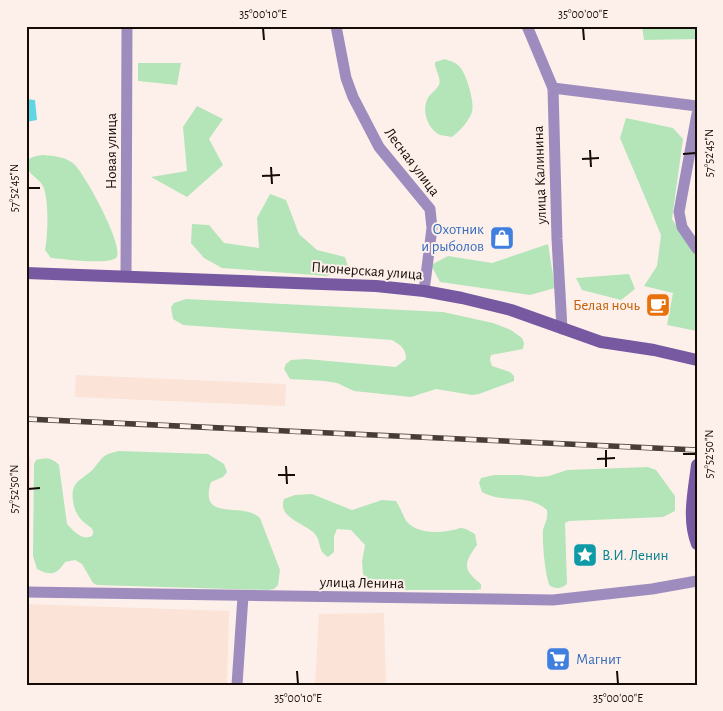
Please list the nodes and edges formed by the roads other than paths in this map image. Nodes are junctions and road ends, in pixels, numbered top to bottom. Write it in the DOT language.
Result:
graph roads {
  1 [pos="127,26"];
  2 [pos="336,26"];
  3 [pos="527,26"];
  4 [pos="553,88"];
  5 [pos="697,106"];
  6 [pos="697,114"];
  7 [pos="697,249"];
  8 [pos="26,273"];
  9 [pos="126,276"];
  10 [pos="424,291"];
  11 [pos="562,329"];
  12 [pos="697,360"];
  13 [pos="697,465"];
  14 [pos="697,544"];
  15 [pos="697,581"];
  16 [pos="26,592"];
  17 [pos="243,596"];
  18 [pos="238,685"];
  1 -- 9 [label="street, Новая улица"];
  2 -- 10 [label="street, Лесная улица"];
  3 -- 4 [label="street, улица Калинина"];
  4 -- 5 [label="street"];
  4 -- 11 [label="street, улица Калинина"];
  6 -- 7 [label="street"];
  8 -- 9 [label="street, Пионерская улица"];
  9 -- 10 [label="street, Пионерская улица"];
  10 -- 11 [label="street, Пионерская улица"];
  11 -- 12 [label="street, Пионерская улица"];
  13 -- 14 [label="street"];
  15 -- 17 [label="street, улица Ленина"];
  16 -- 17 [label="street, улица Ленина"];
  17 -- 18 [label="street"];
}
